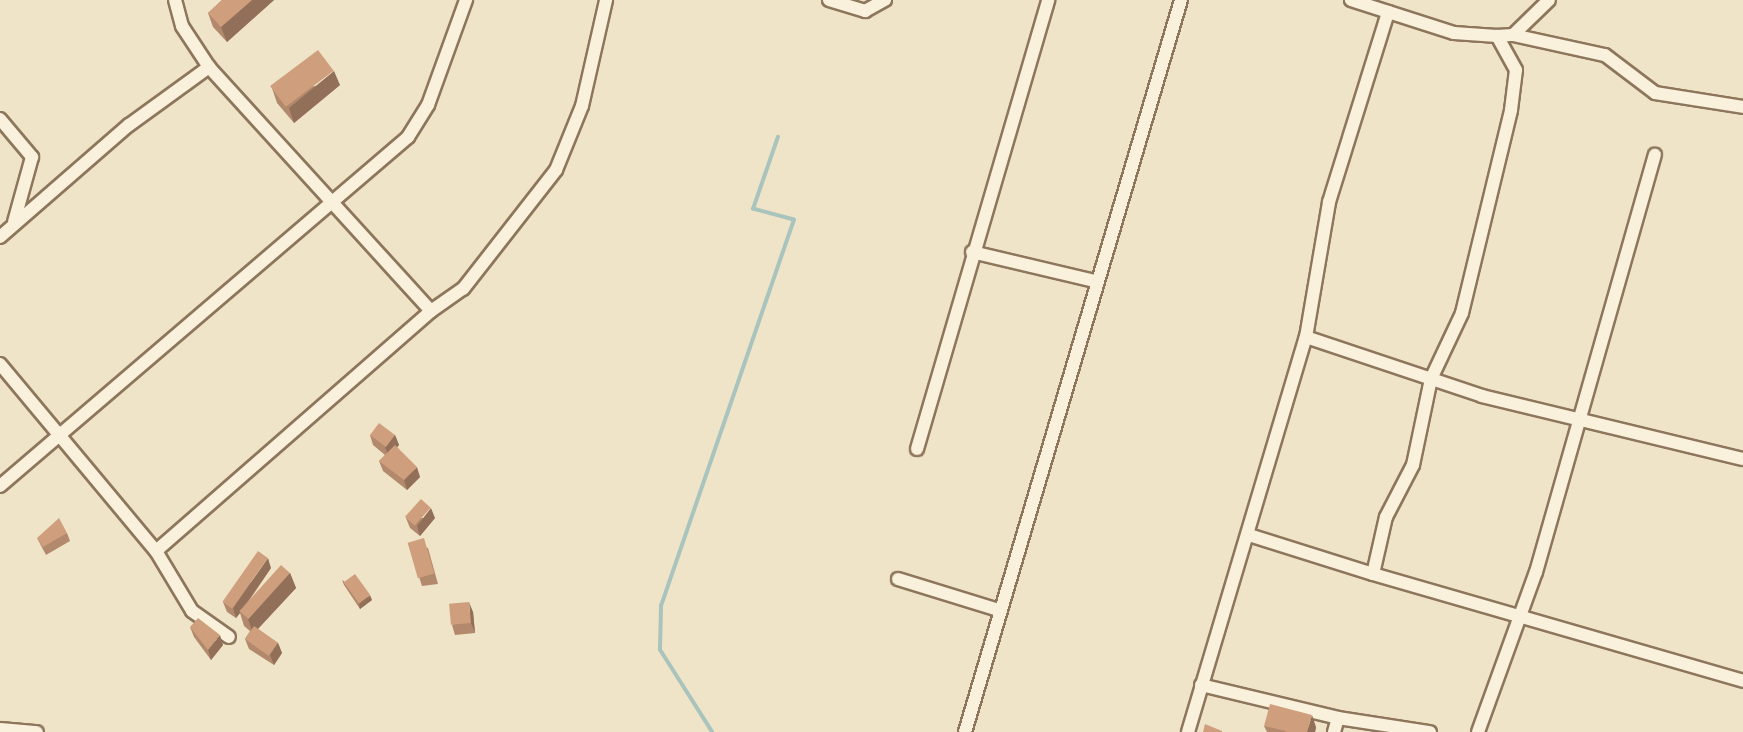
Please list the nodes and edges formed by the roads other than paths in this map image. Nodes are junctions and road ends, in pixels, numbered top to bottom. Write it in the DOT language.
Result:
graph roads {
  1 [pos="174,0"];
  2 [pos="466,0"];
  3 [pos="606,0"];
  4 [pos="829,0"];
  5 [pos="885,0"];
  6 [pos="1048,0"];
  7 [pos="1181,0"];
  8 [pos="1350,0"];
  9 [pos="1549,0"];
  10 [pos="1388,12"];
  11 [pos="1497,36"];
  12 [pos="1513,36"];
  13 [pos="209,67"];
  14 [pos="1743,107"];
  15 [pos="0,119"];
  16 [pos="1655,155"];
  17 [pos="330,205"];
  18 [pos="14,223"];
  19 [pos="0,237"];
  20 [pos="972,252"];
  21 [pos="1095,281"];
  22 [pos="431,311"];
  23 [pos="1306,337"];
  24 [pos="0,364"];
  25 [pos="1431,379"];
  26 [pos="1581,419"];
  27 [pos="63,436"];
  28 [pos="917,449"];
  29 [pos="1743,459"];
  30 [pos="0,486"];
  31 [pos="1249,536"];
  32 [pos="156,551"];
  33 [pos="1373,574"];
  34 [pos="898,579"];
  35 [pos="999,610"];
  36 [pos="1518,614"];
  37 [pos="229,637"];
  38 [pos="1743,681"];
  39 [pos="1201,685"];
  40 [pos="1338,718"];
  41 [pos="0,729"];
  42 [pos="37,732"];
  43 [pos="965,732"];
  44 [pos="1188,732"];
  45 [pos="1334,732"];
  46 [pos="1430,732"];
  47 [pos="1478,732"];
  1 -- 13 [label="street"];
  2 -- 17 [label="street"];
  3 -- 22 [label="street"];
  4 -- 5 [label="street"];
  6 -- 20 [label="street"];
  7 -- 21 [label="street"];
  8 -- 10 [label="street"];
  9 -- 12 [label="street"];
  10 -- 11 [label="street"];
  10 -- 23 [label="street"];
  11 -- 12 [label="street"];
  11 -- 25 [label="street"];
  12 -- 14 [label="street"];
  13 -- 17 [label="street"];
  13 -- 18 [label="street"];
  15 -- 18 [label="street"];
  16 -- 26 [label="street"];
  17 -- 22 [label="street"];
  17 -- 27 [label="street"];
  18 -- 19 [label="street"];
  20 -- 21 [label="street"];
  20 -- 28 [label="street"];
  21 -- 35 [label="street"];
  22 -- 32 [label="street"];
  23 -- 25 [label="street"];
  23 -- 31 [label="street"];
  24 -- 27 [label="street"];
  25 -- 26 [label="street"];
  25 -- 33 [label="street"];
  26 -- 29 [label="street"];
  26 -- 36 [label="street"];
  27 -- 30 [label="street"];
  27 -- 32 [label="street"];
  31 -- 33 [label="street"];
  31 -- 39 [label="street"];
  32 -- 37 [label="street"];
  33 -- 36 [label="street"];
  34 -- 35 [label="street"];
  35 -- 43 [label="street"];
  36 -- 38 [label="street"];
  36 -- 47 [label="street"];
  39 -- 40 [label="street"];
  39 -- 44 [label="street"];
  40 -- 45 [label="street"];
  40 -- 46 [label="street"];
  41 -- 42 [label="street"];
}
